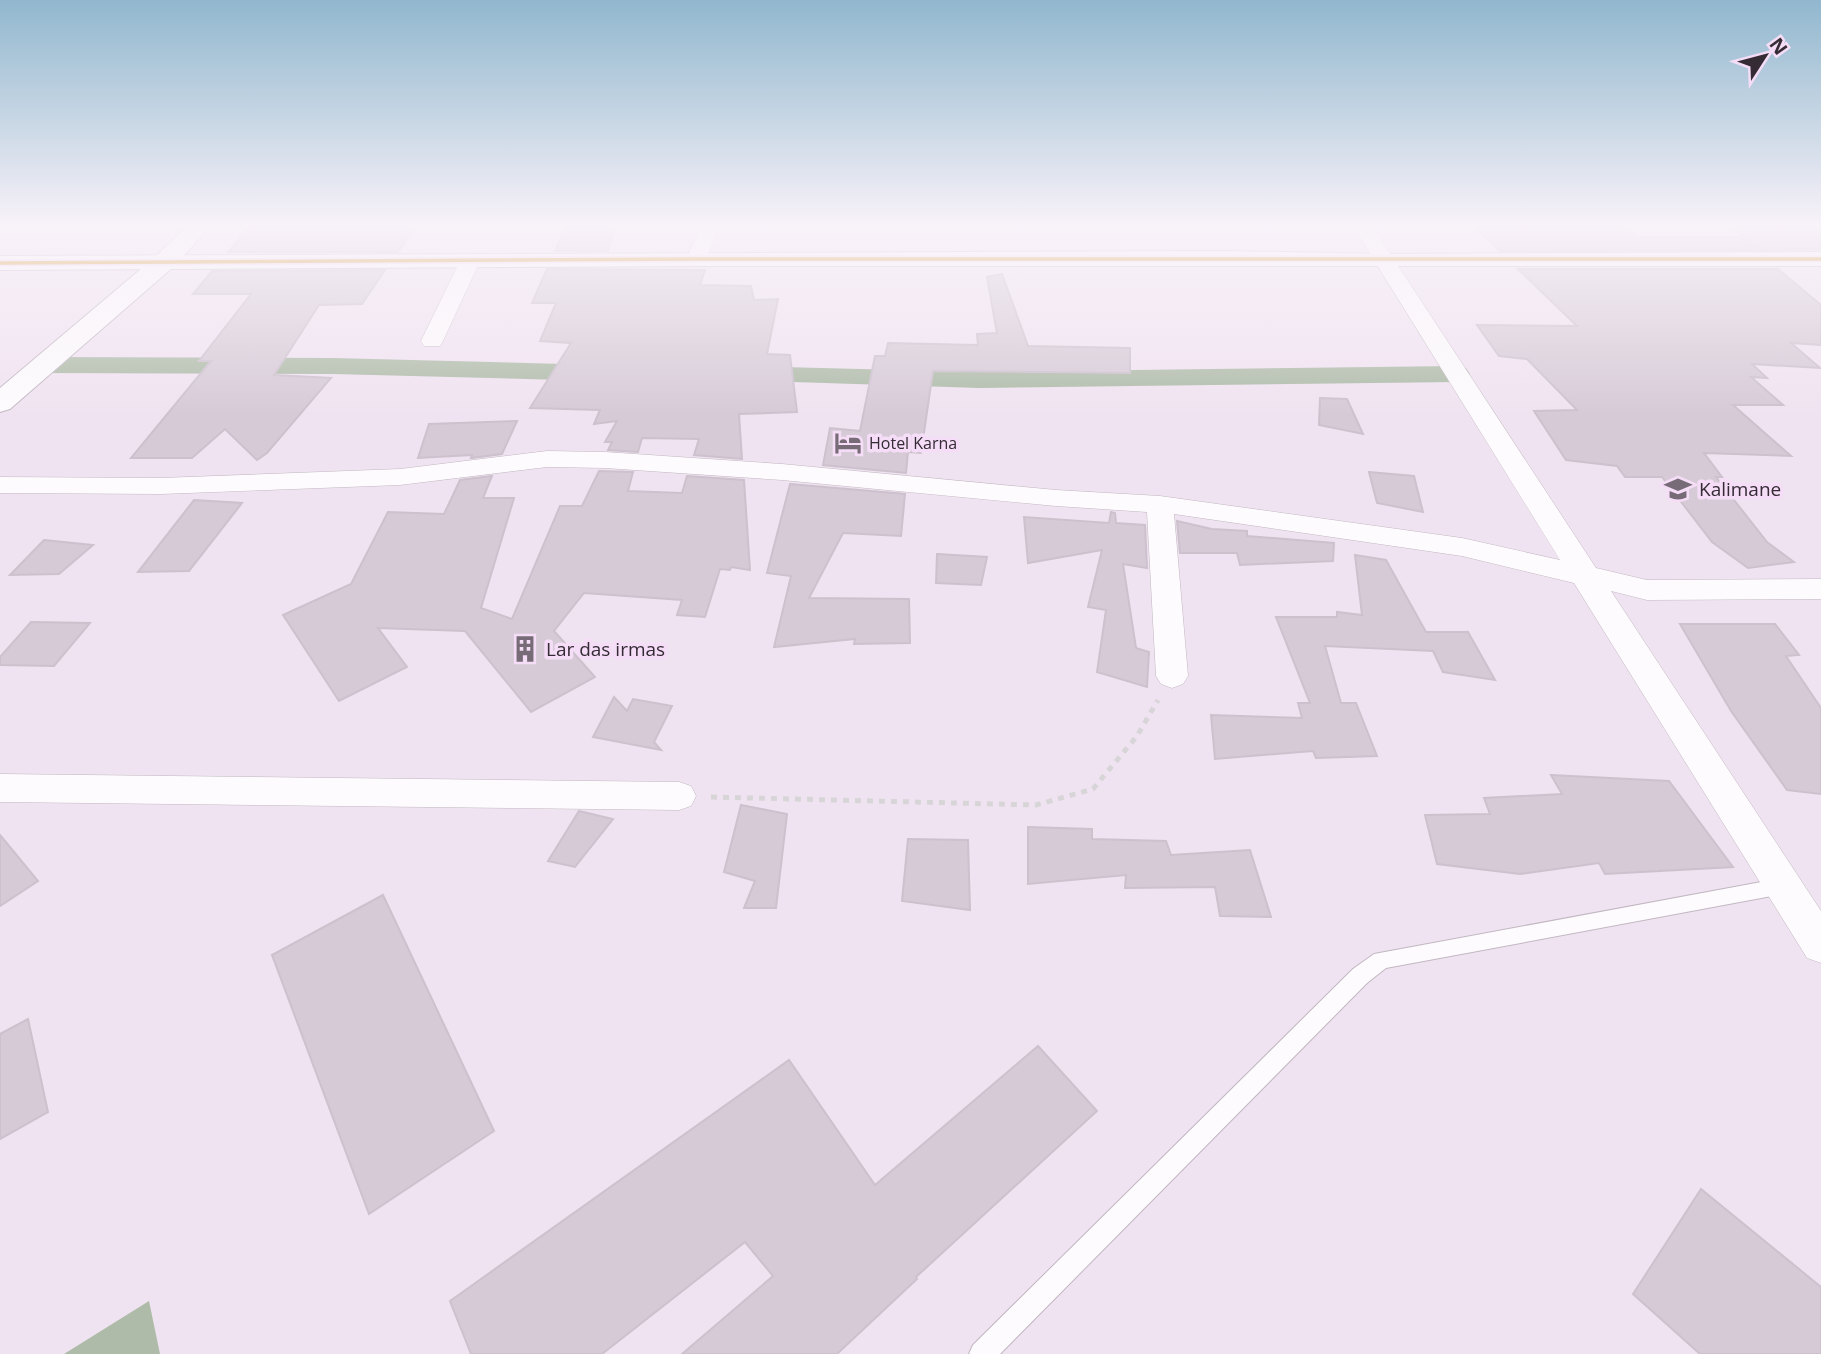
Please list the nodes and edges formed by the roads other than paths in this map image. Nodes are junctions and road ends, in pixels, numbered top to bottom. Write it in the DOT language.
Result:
graph roads {
  1 [pos="133,289"];
  2 [pos="457,289"];
  3 [pos="1403,289"];
  4 [pos="432,341"];
  5 [pos="0,403"];
  6 [pos="0,485"];
  7 [pos="1160,504"];
  8 [pos="1583,574"];
  9 [pos="1821,589"];
  10 [pos="1172,676"];
  11 [pos="0,788"];
  12 [pos="679,796"];
  13 [pos="1783,886"];
  14 [pos="1821,945"];
  15 [pos="982,1354"];
  1 -- 5 [label="main road"];
  2 -- 4 [label="street"];
  3 -- 8 [label="street"];
  6 -- 7 [label="street"];
  7 -- 8 [label="street"];
  7 -- 10 [label="street"];
  8 -- 9 [label="street"];
  8 -- 13 [label="street"];
  11 -- 12 [label="street"];
  13 -- 14 [label="street"];
  13 -- 15 [label="lane"];
}
